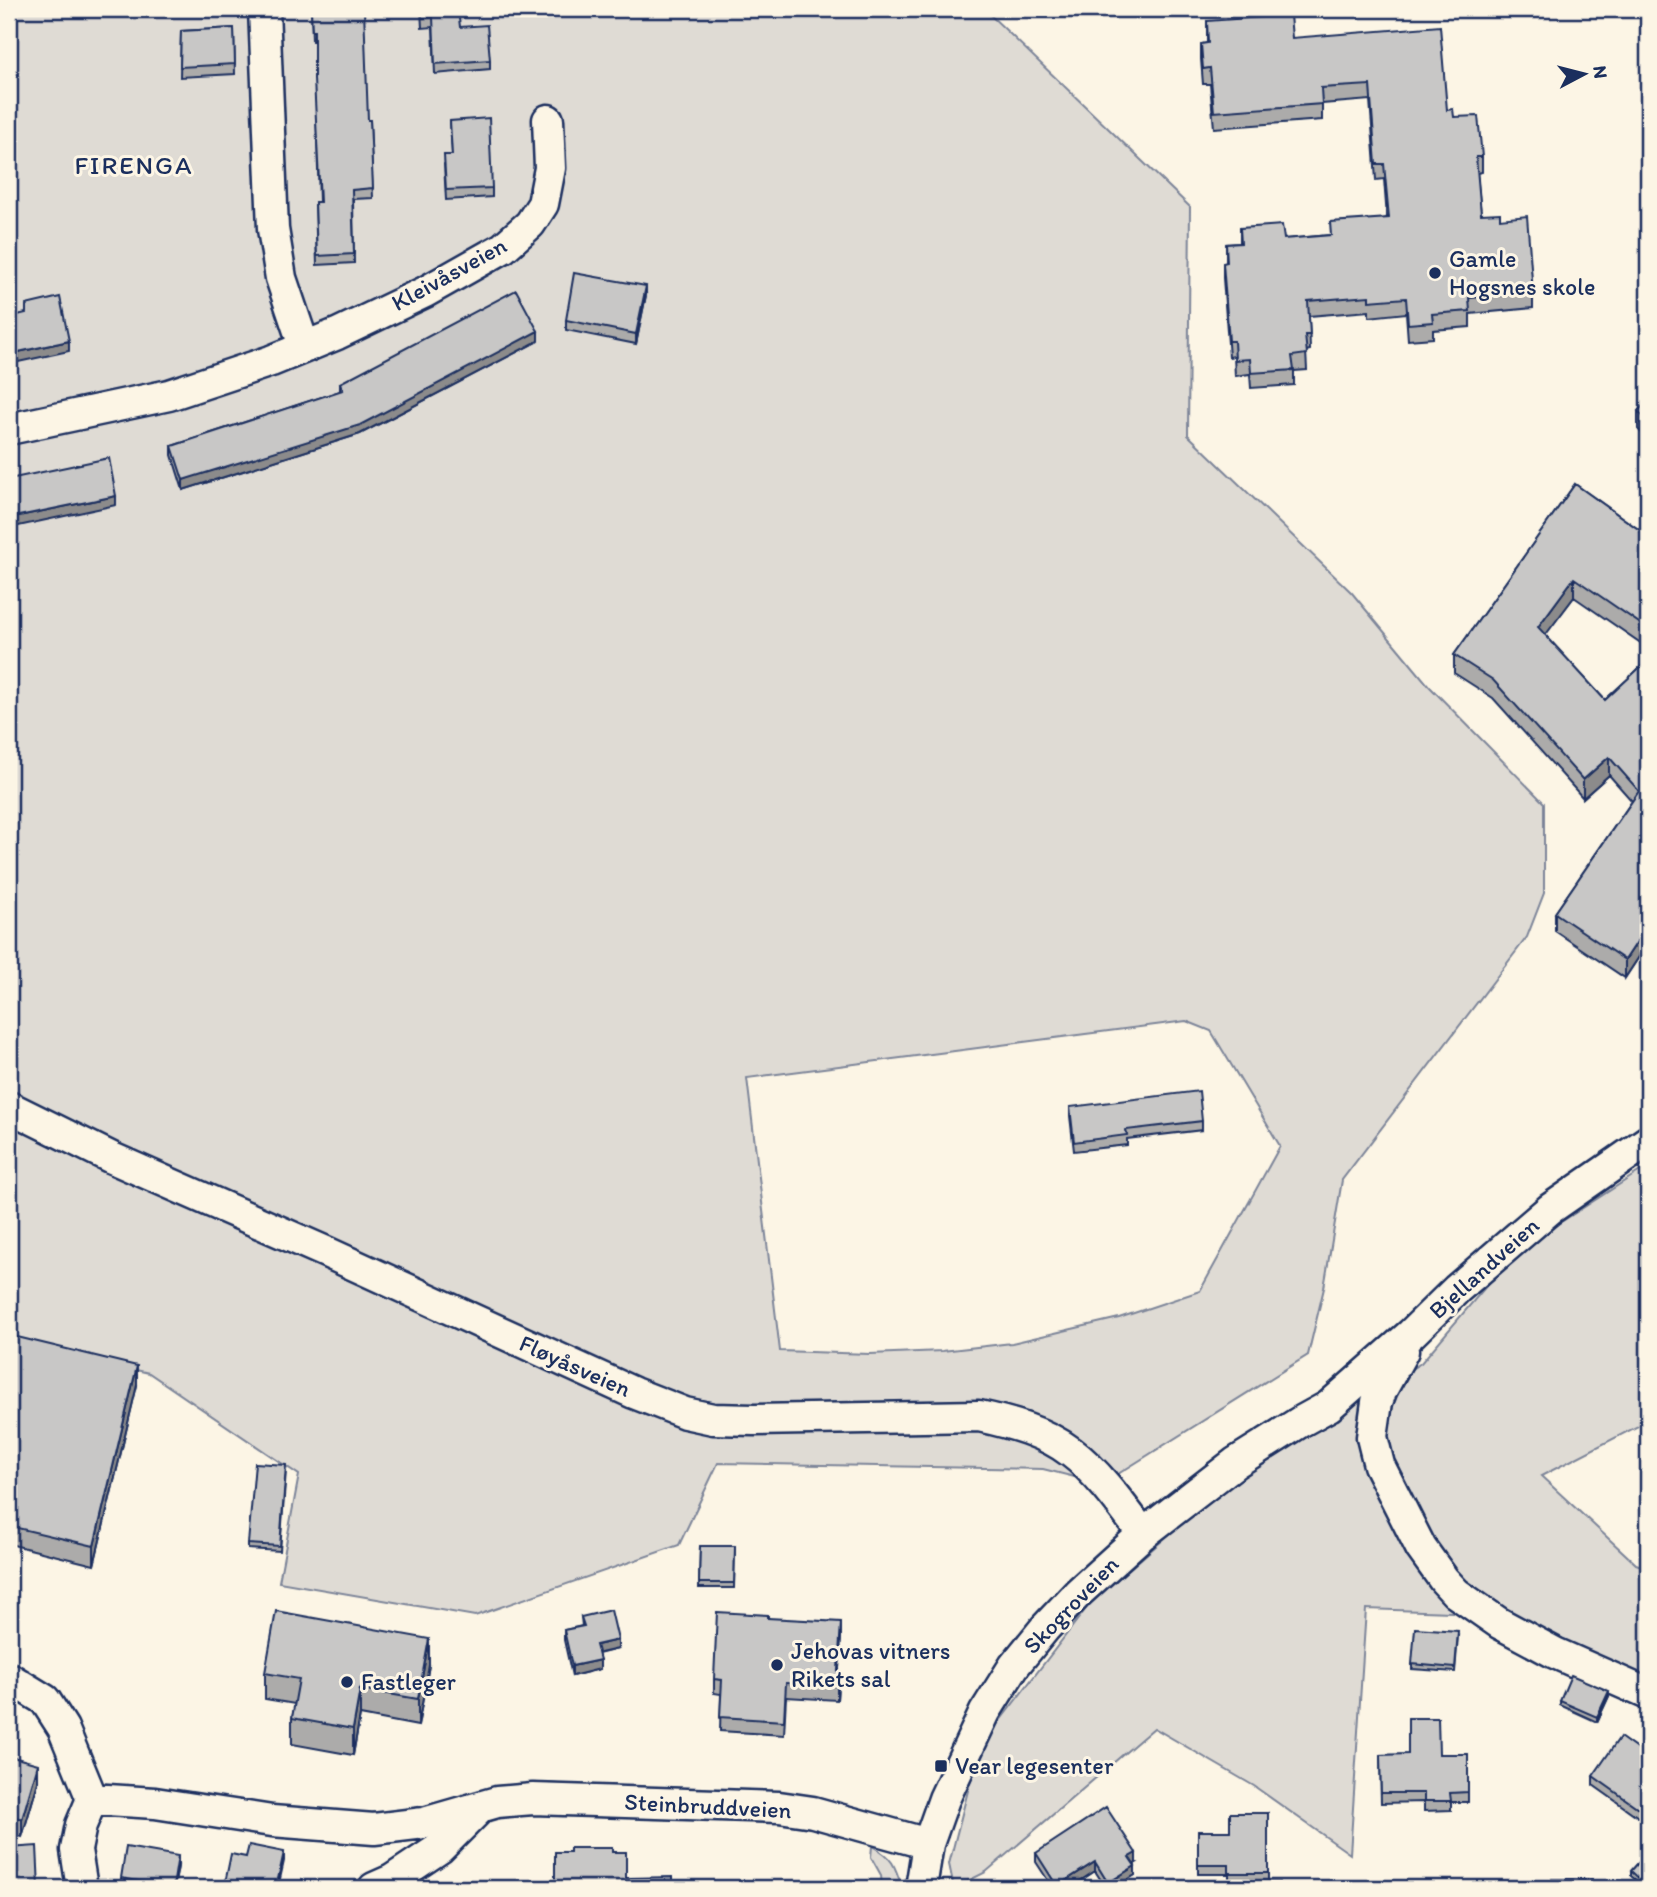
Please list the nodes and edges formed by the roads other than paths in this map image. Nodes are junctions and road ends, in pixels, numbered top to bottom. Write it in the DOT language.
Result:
graph roads {
  1 [pos="264,9"];
  2 [pos="548,120"];
  3 [pos="304,346"];
  4 [pos="9,429"];
  5 [pos="9,1107"];
  6 [pos="1648,1141"];
  7 [pos="1411,1334"];
  8 [pos="1329,1406"];
  9 [pos="1143,1534"];
  10 [pos="9,1678"];
  11 [pos="1648,1694"];
  12 [pos="92,1799"];
  13 [pos="484,1805"];
  14 [pos="928,1844"];
  15 [pos="82,1888"];
  16 [pos="374,1888"];
  17 [pos="921,1888"];
  1 -- 3 [label="street"];
  2 -- 3 [label="street, Kleivåsveien"];
  3 -- 4 [label="street, Kleivåsveien"];
  5 -- 9 [label="street, Fløyåsveien"];
  6 -- 7 [label="street, Bjellandveien"];
  7 -- 8 [label="street, Bjellandveien"];
  7 -- 11 [label="street"];
  8 -- 9 [label="street, Skogroveien"];
  9 -- 14 [label="street, Skogroveien"];
  10 -- 12 [label="street"];
  12 -- 13 [label="street, Steinbruddveien"];
  12 -- 15 [label="street"];
  13 -- 14 [label="street, Steinbruddveien"];
  13 -- 16 [label="street"];
  14 -- 17 [label="street, Skogroveien"];
}
